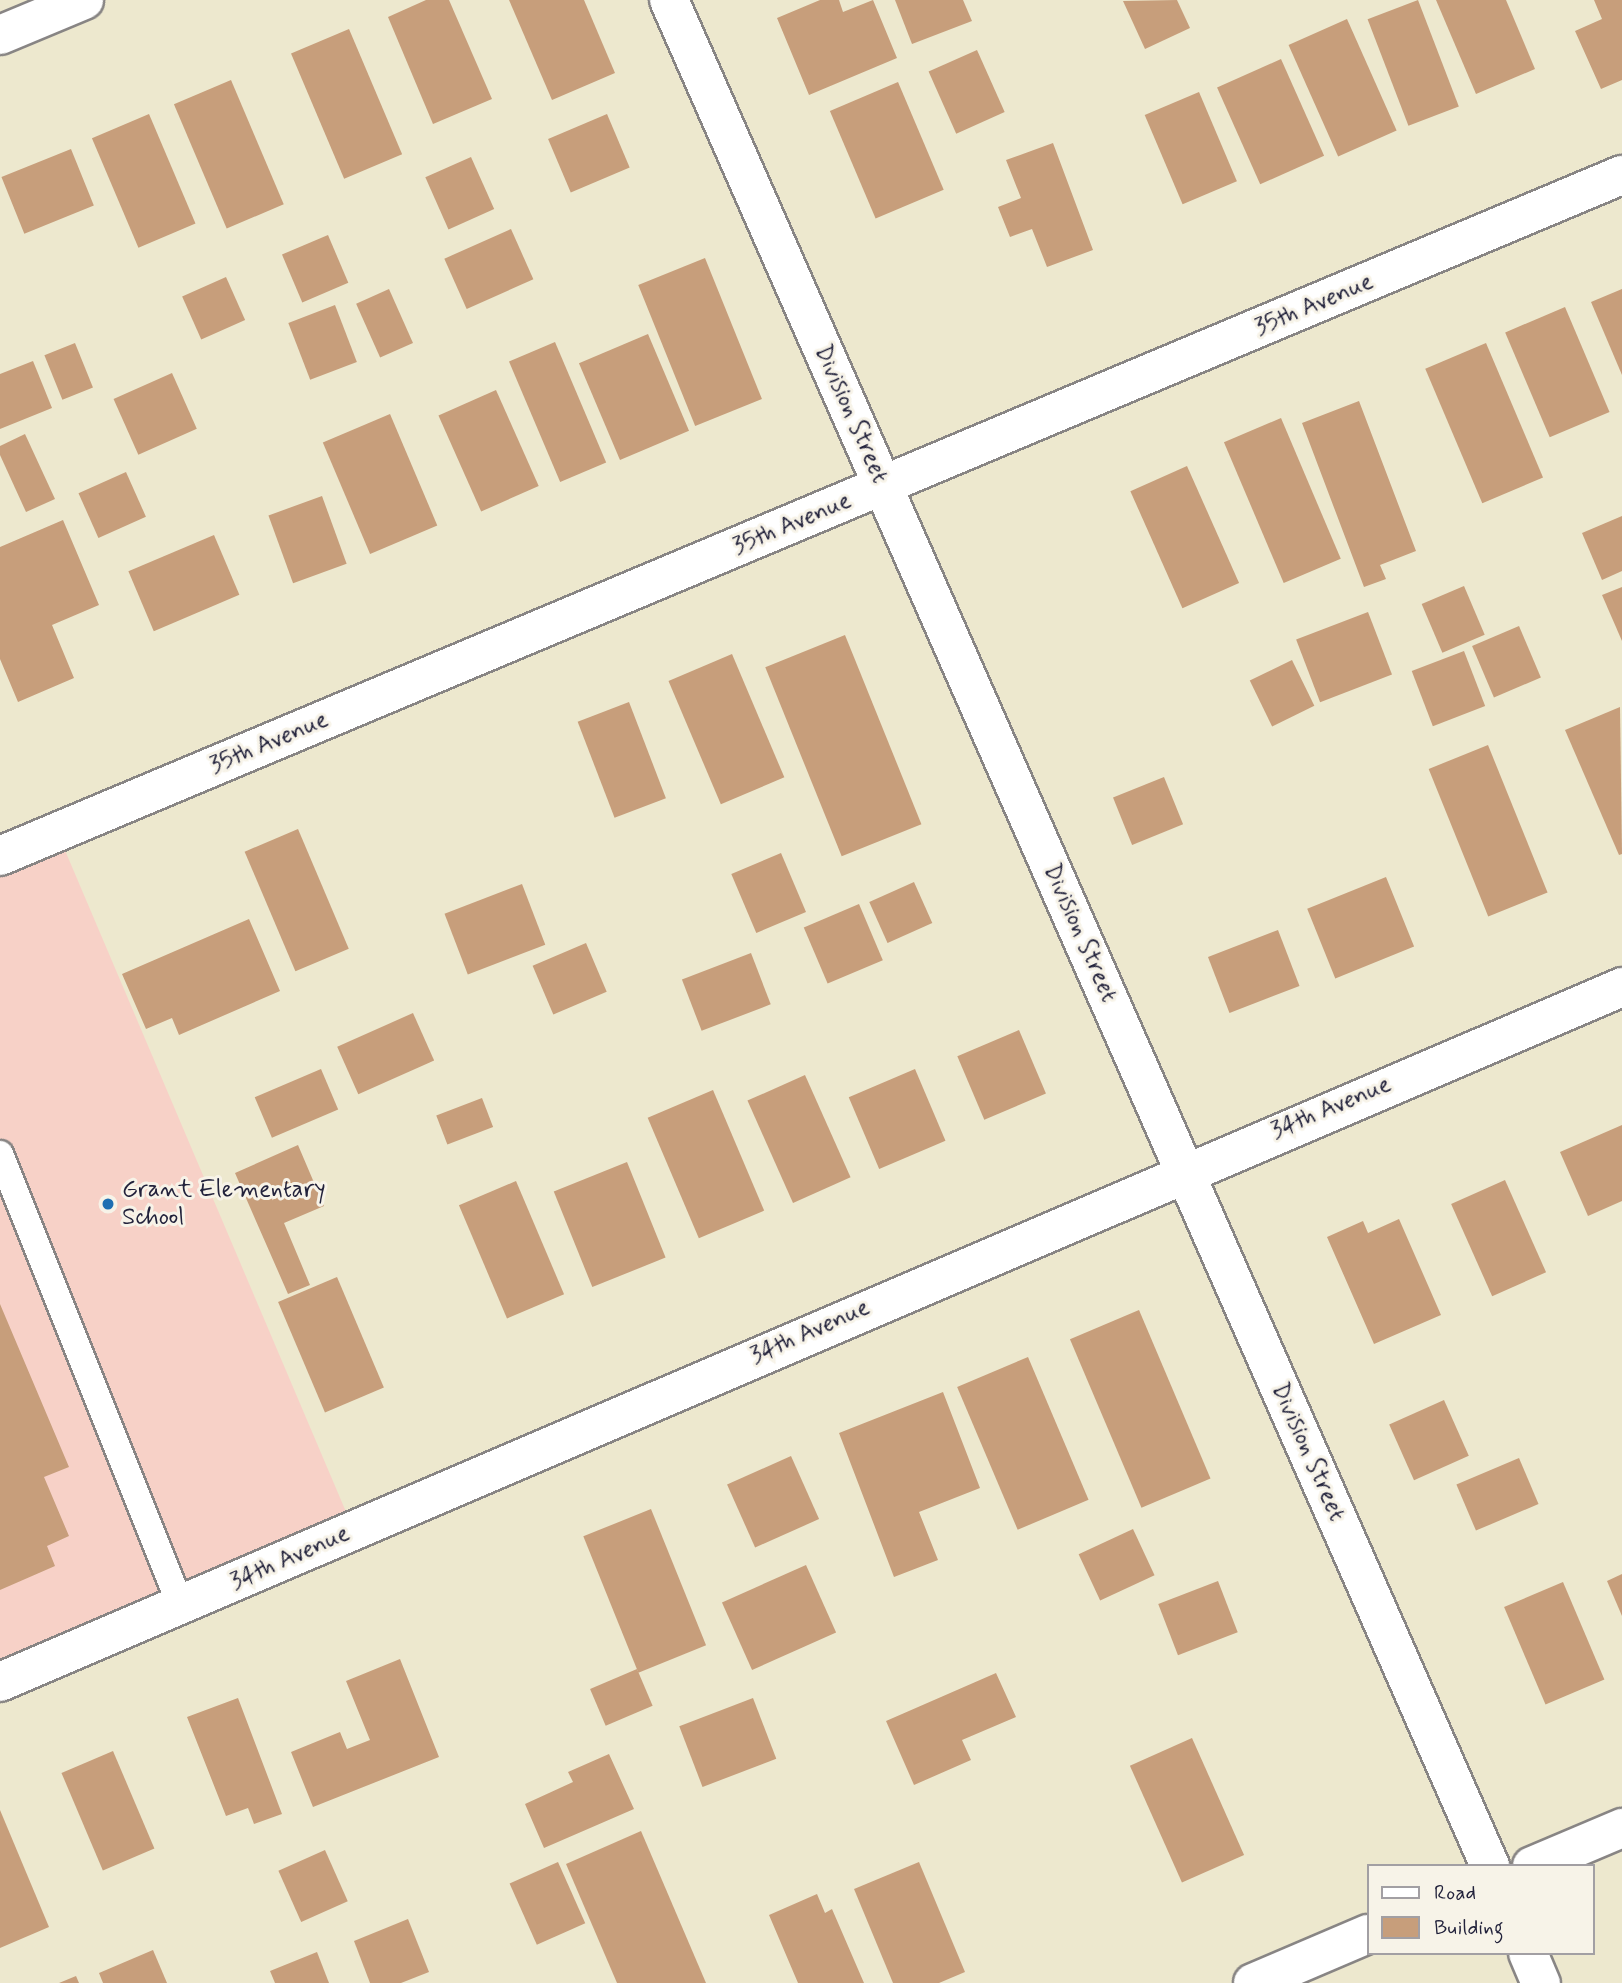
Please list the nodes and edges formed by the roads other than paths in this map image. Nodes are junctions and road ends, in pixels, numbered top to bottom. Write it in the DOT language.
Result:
graph roads {
  1 [pos="84,0"];
  2 [pos="669,0"];
  3 [pos="0,35"];
  4 [pos="1622,176"];
  5 [pos="883,486"];
  6 [pos="0,856"];
  7 [pos="1622,987"];
  8 [pos="0,1154"];
  9 [pos="1184,1170"];
  10 [pos="181,1606"];
  11 [pos="0,1682"];
  12 [pos="1622,1828"];
  13 [pos="1489,1864"];
  14 [pos="1537,1864"];
  15 [pos="1366,1935"];
  16 [pos="1529,1955"];
  17 [pos="1253,1983"];
  18 [pos="1541,1983"];
  1 -- 3 [label="street"];
  2 -- 5 [label="street, Division Street"];
  4 -- 5 [label="street, 35th Avenue"];
  5 -- 6 [label="street, 35th Avenue"];
  5 -- 9 [label="street, Division Street"];
  7 -- 9 [label="street, 34th Avenue"];
  8 -- 10 [label="lane"];
  9 -- 10 [label="street, 34th Avenue"];
  9 -- 13 [label="street, Division Street"];
  10 -- 11 [label="street, 34th Avenue"];
  12 -- 14 [label="street"];
  15 -- 17 [label="street"];
  16 -- 18 [label="street"];
}
